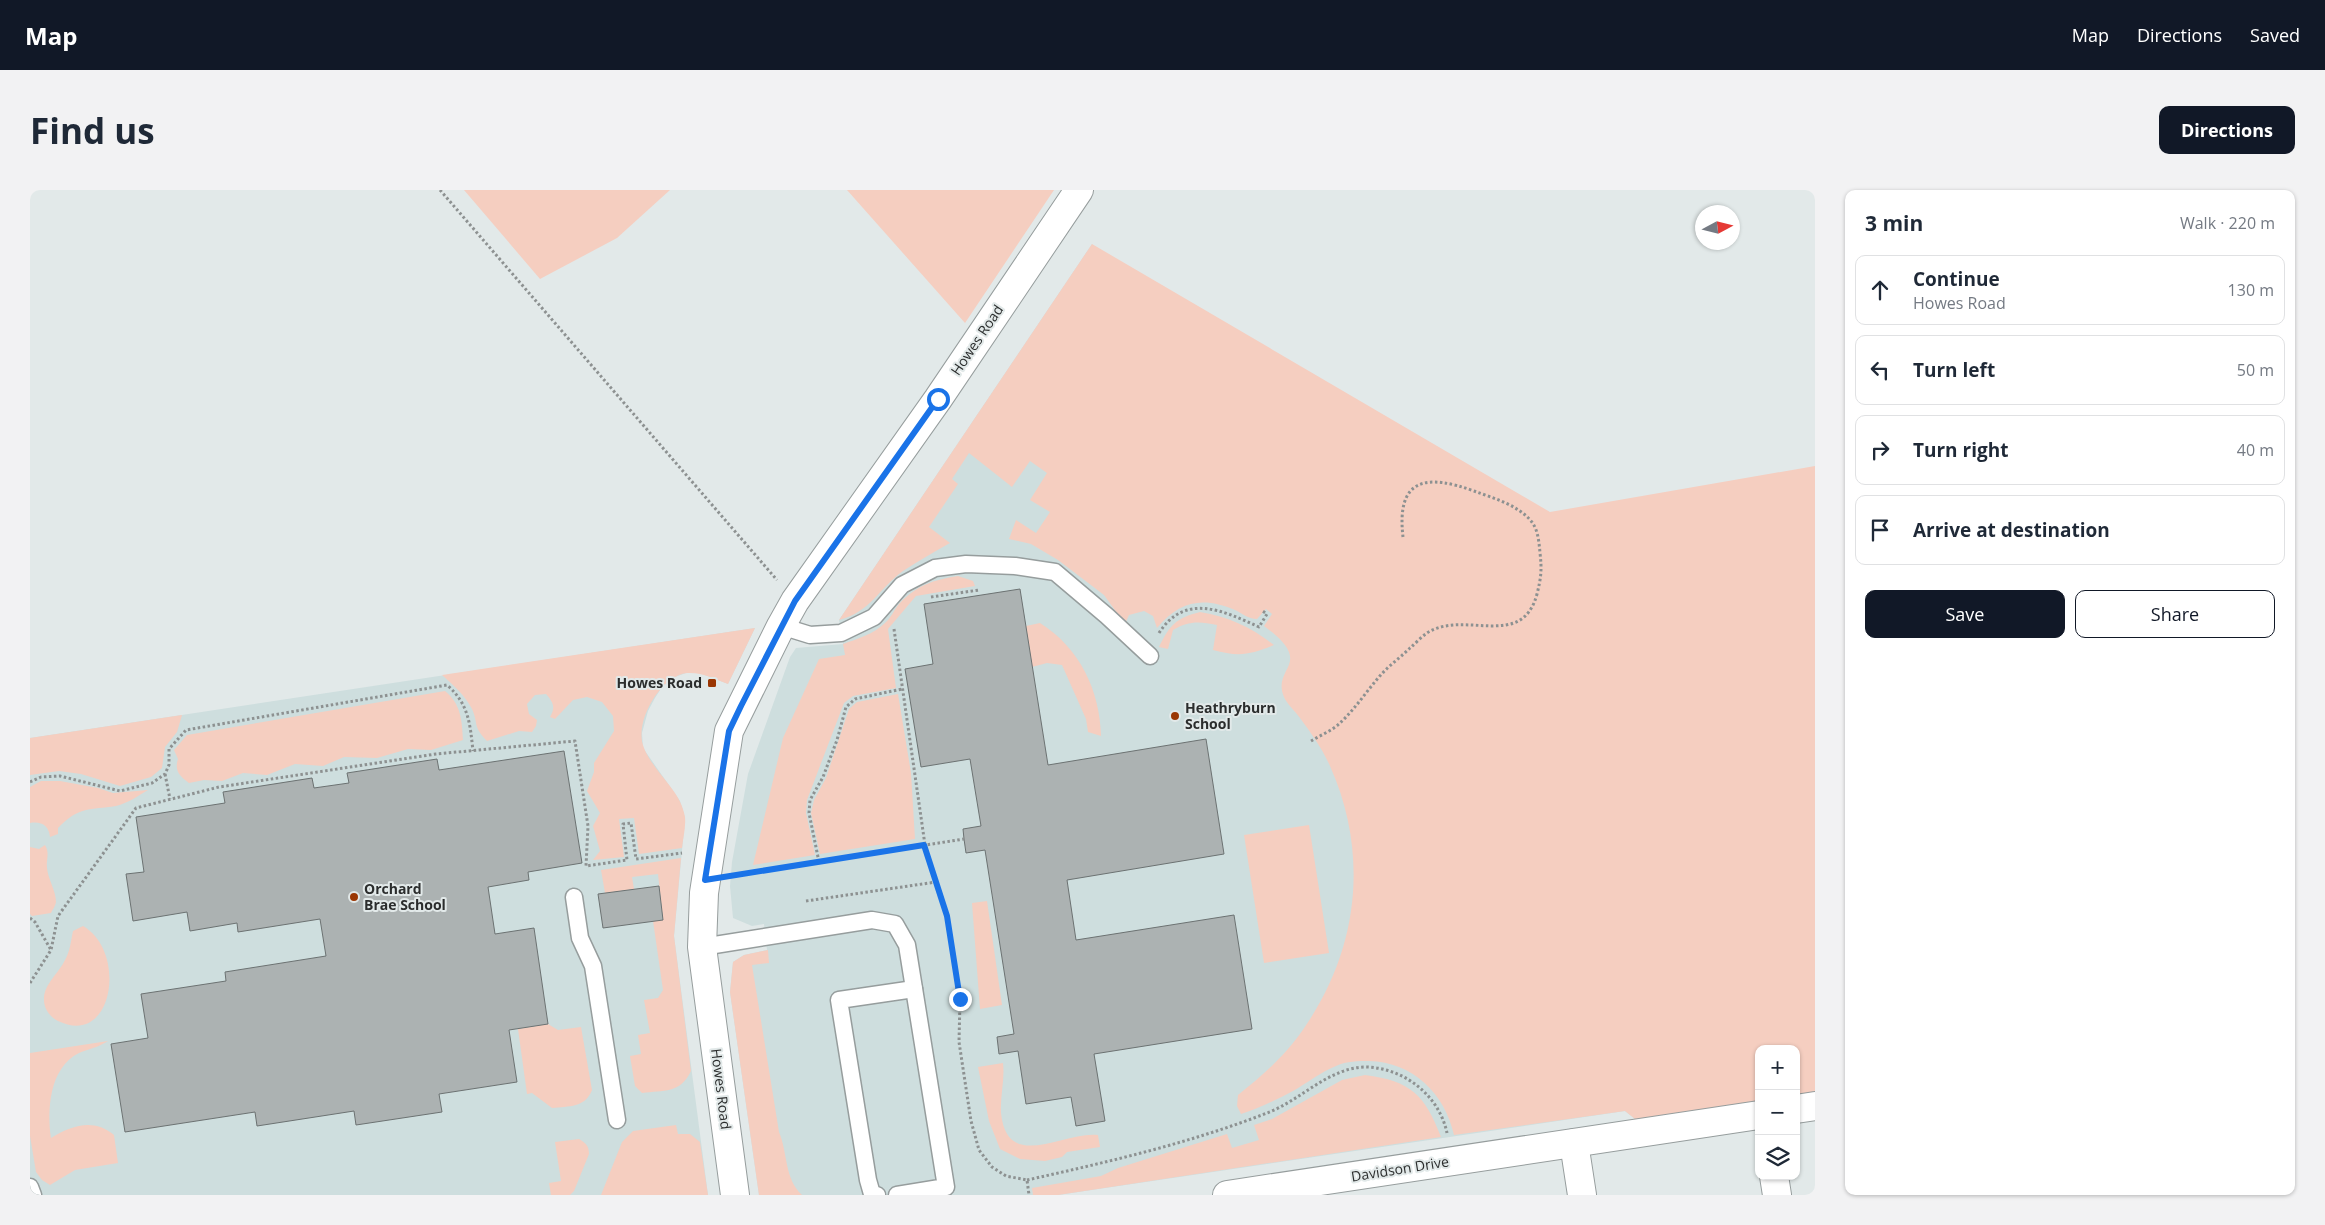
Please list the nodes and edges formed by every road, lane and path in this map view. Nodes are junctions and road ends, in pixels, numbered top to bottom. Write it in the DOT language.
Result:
graph roads {
  1 [pos="440,190"];
  2 [pos="1079,190"];
  3 [pos="1403,537"];
  4 [pos="987,588"];
  5 [pos="929,598"];
  6 [pos="795,601"];
  7 [pos="1261,610"];
  8 [pos="898,624"];
  9 [pos="781,626"];
  10 [pos="1150,656"];
  11 [pos="902,690"];
  12 [pos="1311,741"];
  13 [pos="473,751"];
  14 [pos="165,774"];
  15 [pos="30,782"];
  16 [pos="170,799"];
  17 [pos="964,839"];
  18 [pos="924,845"];
  19 [pos="710,849"];
  20 [pos="818,862"];
  21 [pos="705,880"];
  22 [pos="936,882"];
  23 [pos="574,897"];
  24 [pos="806,901"];
  25 [pos="30,918"];
  26 [pos="702,947"];
  27 [pos="51,950"];
  28 [pos="30,983"];
  29 [pos="914,989"];
  30 [pos="1815,1106"];
  31 [pos="1800,1108"];
  32 [pos="1755,1116"];
  33 [pos="617,1120"];
  34 [pos="1574,1143"];
  35 [pos="1451,1161"];
  36 [pos="1027,1180"];
  37 [pos="1774,1180"];
  38 [pos="30,1187"];
  39 [pos="32,1195"];
  40 [pos="735,1195"];
  41 [pos="877,1195"];
  42 [pos="897,1195"];
  43 [pos="1029,1195"];
  44 [pos="1226,1195"];
  45 [pos="1582,1195"];
  46 [pos="1776,1195"];
  1 -- 6 [label="path"];
  2 -- 6 [label="street, Howes Road"];
  3 -- 12 [label="path"];
  4 -- 5 [label="path"];
  6 -- 9 [label="street, Howes Road"];
  7 -- 10 [label="path"];
  8 -- 11 [label="path"];
  9 -- 10 [label="lane"];
  9 -- 19 [label="street, Howes Road"];
  11 -- 18 [label="path"];
  11 -- 20 [label="path"];
  13 -- 14 [label="path"];
  13 -- 16 [label="path"];
  13 -- 19 [label="path"];
  14 -- 15 [label="path"];
  14 -- 16 [label="path"];
  16 -- 27 [label="path"];
  17 -- 18 [label="path"];
  18 -- 20 [label="path"];
  18 -- 22 [label="path"];
  19 -- 21 [label="street, Howes Road"];
  20 -- 21 [label="path"];
  21 -- 26 [label="street, Howes Road"];
  22 -- 24 [label="path"];
  22 -- 36 [label="path"];
  23 -- 33 [label="lane"];
  25 -- 27 [label="path"];
  26 -- 29 [label="lane"];
  26 -- 40 [label="street, Howes Road"];
  27 -- 28 [label="path"];
  29 -- 41 [label="lane"];
  29 -- 42 [label="lane"];
  30 -- 31 [label="street"];
  32 -- 34 [label="street, Davidson Drive"];
  34 -- 35 [label="street, Davidson Drive"];
  34 -- 45 [label="street"];
  35 -- 36 [label="path"];
  35 -- 44 [label="street, Davidson Drive"];
  36 -- 43 [label="path"];
  37 -- 46 [label="street"];
  38 -- 39 [label="lane"];
}
